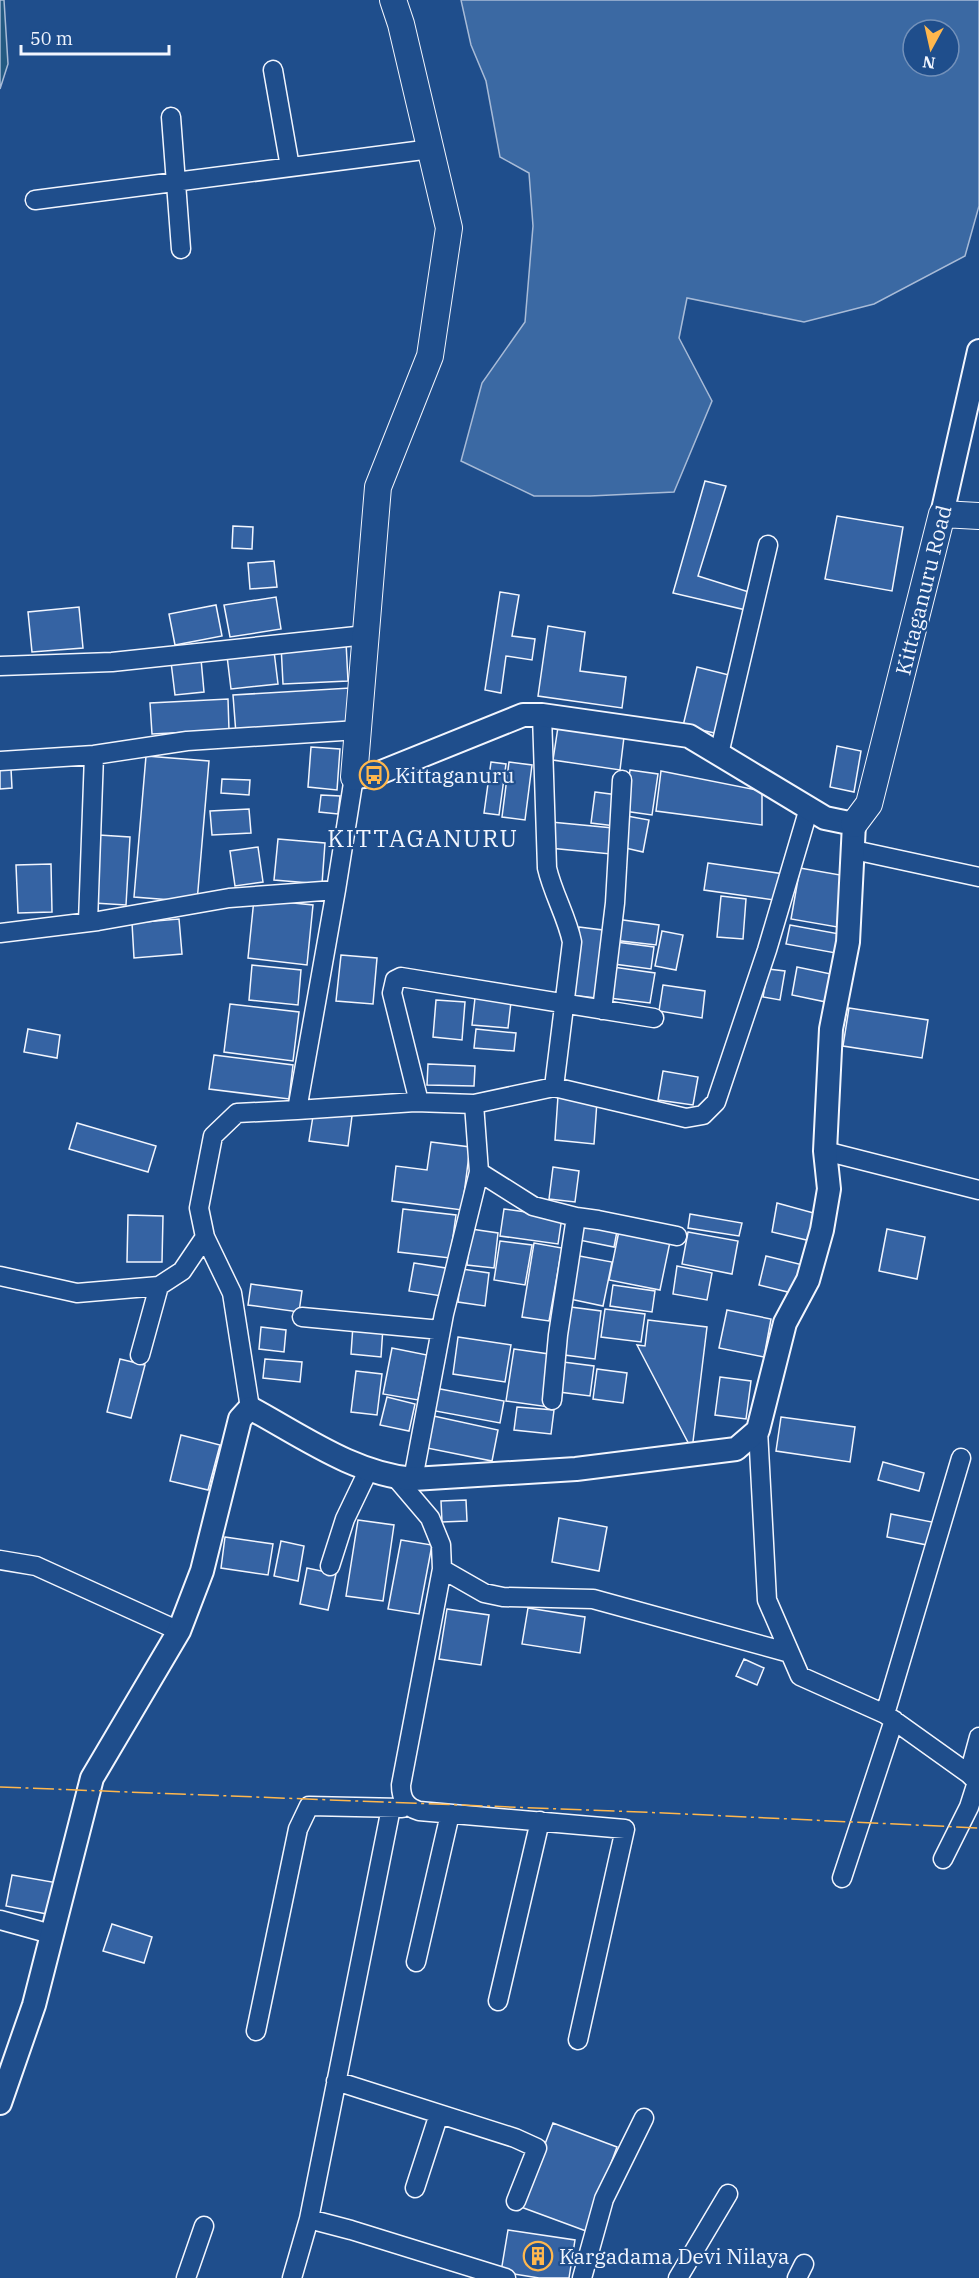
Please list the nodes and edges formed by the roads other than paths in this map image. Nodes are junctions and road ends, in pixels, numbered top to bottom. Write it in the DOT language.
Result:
graph roads {
  1 [pos="393,0"];
  2 [pos="273,70"];
  3 [pos="171,117"];
  4 [pos="430,149"];
  5 [pos="290,167"];
  6 [pos="177,181"];
  7 [pos="35,200"];
  8 [pos="181,249"];
  9 [pos="979,351"];
  10 [pos="942,514"];
  11 [pos="979,516"];
  12 [pos="768,545"];
  13 [pos="366,635"];
  14 [pos="0,666"];
  15 [pos="542,715"];
  16 [pos="358,730"];
  17 [pos="719,754"];
  18 [pos="94,755"];
  19 [pos="0,761"];
  20 [pos="354,777"];
  21 [pos="622,780"];
  22 [pos="809,808"];
  23 [pos="854,824"];
  24 [pos="854,850"];
  25 [pos="979,877"];
  26 [pos="336,890"];
  27 [pos="88,922"];
  28 [pos="0,933"];
  29 [pos="566,1002"];
  30 [pos="602,1010"];
  31 [pos="654,1018"];
  32 [pos="554,1087"];
  33 [pos="419,1102"];
  34 [pos="474,1104"];
  35 [pos="297,1110"];
  36 [pos="825,1151"];
  37 [pos="479,1172"];
  38 [pos="979,1190"];
  39 [pos="576,1217"];
  40 [pos="677,1236"];
  41 [pos="205,1237"];
  42 [pos="0,1276"];
  43 [pos="159,1286"];
  44 [pos="302,1317"];
  45 [pos="441,1330"];
  46 [pos="140,1355"];
  47 [pos="552,1400"];
  48 [pos="250,1408"];
  49 [pos="758,1430"];
  50 [pos="961,1458"];
  51 [pos="368,1471"];
  52 [pos="405,1479"];
  53 [pos="0,1560"];
  54 [pos="330,1566"];
  55 [pos="442,1569"];
  56 [pos="179,1631"];
  57 [pos="790,1653"];
  58 [pos="890,1717"];
  59 [pos="979,1737"];
  60 [pos="975,1780"];
  61 [pos="391,1808"];
  62 [pos="411,1809"];
  63 [pos="450,1814"];
  64 [pos="540,1821"];
  65 [pos="943,1859"];
  66 [pos="842,1878"];
  67 [pos="0,1920"];
  68 [pos="51,1934"];
  69 [pos="416,1962"];
  70 [pos="498,2001"];
  71 [pos="256,2031"];
  72 [pos="578,2040"];
  73 [pos="336,2081"];
  74 [pos="2,2088"];
  75 [pos="439,2114"];
  76 [pos="644,2118"];
  77 [pos="415,2188"];
  78 [pos="728,2194"];
  79 [pos="516,2201"];
  80 [pos="309,2219"];
  81 [pos="204,2226"];
  82 [pos="186,2278"];
  83 [pos="292,2278"];
  84 [pos="506,2278"];
  85 [pos="582,2278"];
  86 [pos="678,2278"];
  1 -- 4 [label="main road"];
  2 -- 5 [label="street"];
  3 -- 6 [label="street"];
  4 -- 5 [label="street"];
  4 -- 13 [label="main road"];
  5 -- 6 [label="street"];
  6 -- 7 [label="street"];
  6 -- 8 [label="street"];
  9 -- 10 [label="street, Kittaganuru Road"];
  10 -- 11 [label="main road"];
  10 -- 23 [label="main road, Kittaganuru Road"];
  12 -- 17 [label="street"];
  13 -- 14 [label="street"];
  13 -- 16 [label="main road"];
  15 -- 17 [label="street"];
  15 -- 20 [label="street"];
  15 -- 29 [label="street"];
  16 -- 18 [label="street"];
  16 -- 20 [label="main road"];
  17 -- 22 [label="street"];
  18 -- 19 [label="street"];
  18 -- 27 [label="street"];
  20 -- 26 [label="street"];
  21 -- 30 [label="street"];
  22 -- 23 [label="street"];
  22 -- 32 [label="street"];
  23 -- 24 [label="street"];
  24 -- 25 [label="street"];
  24 -- 36 [label="street"];
  26 -- 27 [label="street"];
  26 -- 35 [label="street"];
  27 -- 28 [label="street"];
  29 -- 30 [label="street"];
  29 -- 32 [label="street"];
  29 -- 33 [label="street"];
  30 -- 31 [label="street"];
  32 -- 34 [label="street"];
  33 -- 34 [label="street"];
  33 -- 35 [label="street"];
  34 -- 37 [label="street"];
  35 -- 41 [label="street"];
  36 -- 38 [label="street"];
  36 -- 49 [label="street"];
  37 -- 39 [label="street"];
  37 -- 45 [label="street"];
  39 -- 40 [label="street"];
  39 -- 47 [label="street"];
  41 -- 43 [label="street"];
  41 -- 48 [label="street"];
  42 -- 43 [label="street"];
  43 -- 46 [label="street"];
  44 -- 45 [label="street"];
  45 -- 52 [label="street"];
  48 -- 51 [label="street"];
  48 -- 56 [label="street"];
  49 -- 52 [label="street"];
  49 -- 57 [label="street"];
  50 -- 58 [label="street"];
  51 -- 52 [label="street"];
  51 -- 54 [label="street"];
  52 -- 55 [label="street"];
  53 -- 56 [label="street"];
  55 -- 57 [label="street"];
  55 -- 62 [label="street"];
  56 -- 68 [label="street"];
  57 -- 58 [label="street"];
  58 -- 60 [label="street"];
  58 -- 66 [label="street"];
  59 -- 60 [label="street"];
  60 -- 65 [label="street"];
  61 -- 62 [label="street"];
  61 -- 71 [label="street"];
  61 -- 73 [label="street"];
  62 -- 63 [label="street"];
  63 -- 64 [label="street"];
  63 -- 69 [label="street"];
  64 -- 70 [label="street"];
  64 -- 72 [label="street"];
  67 -- 68 [label="street"];
  68 -- 74 [label="street"];
  73 -- 75 [label="street"];
  73 -- 80 [label="street"];
  75 -- 77 [label="street"];
  75 -- 79 [label="street"];
  76 -- 85 [label="street"];
  78 -- 86 [label="street"];
  80 -- 83 [label="street"];
  80 -- 84 [label="street"];
  81 -- 82 [label="street"];
}
